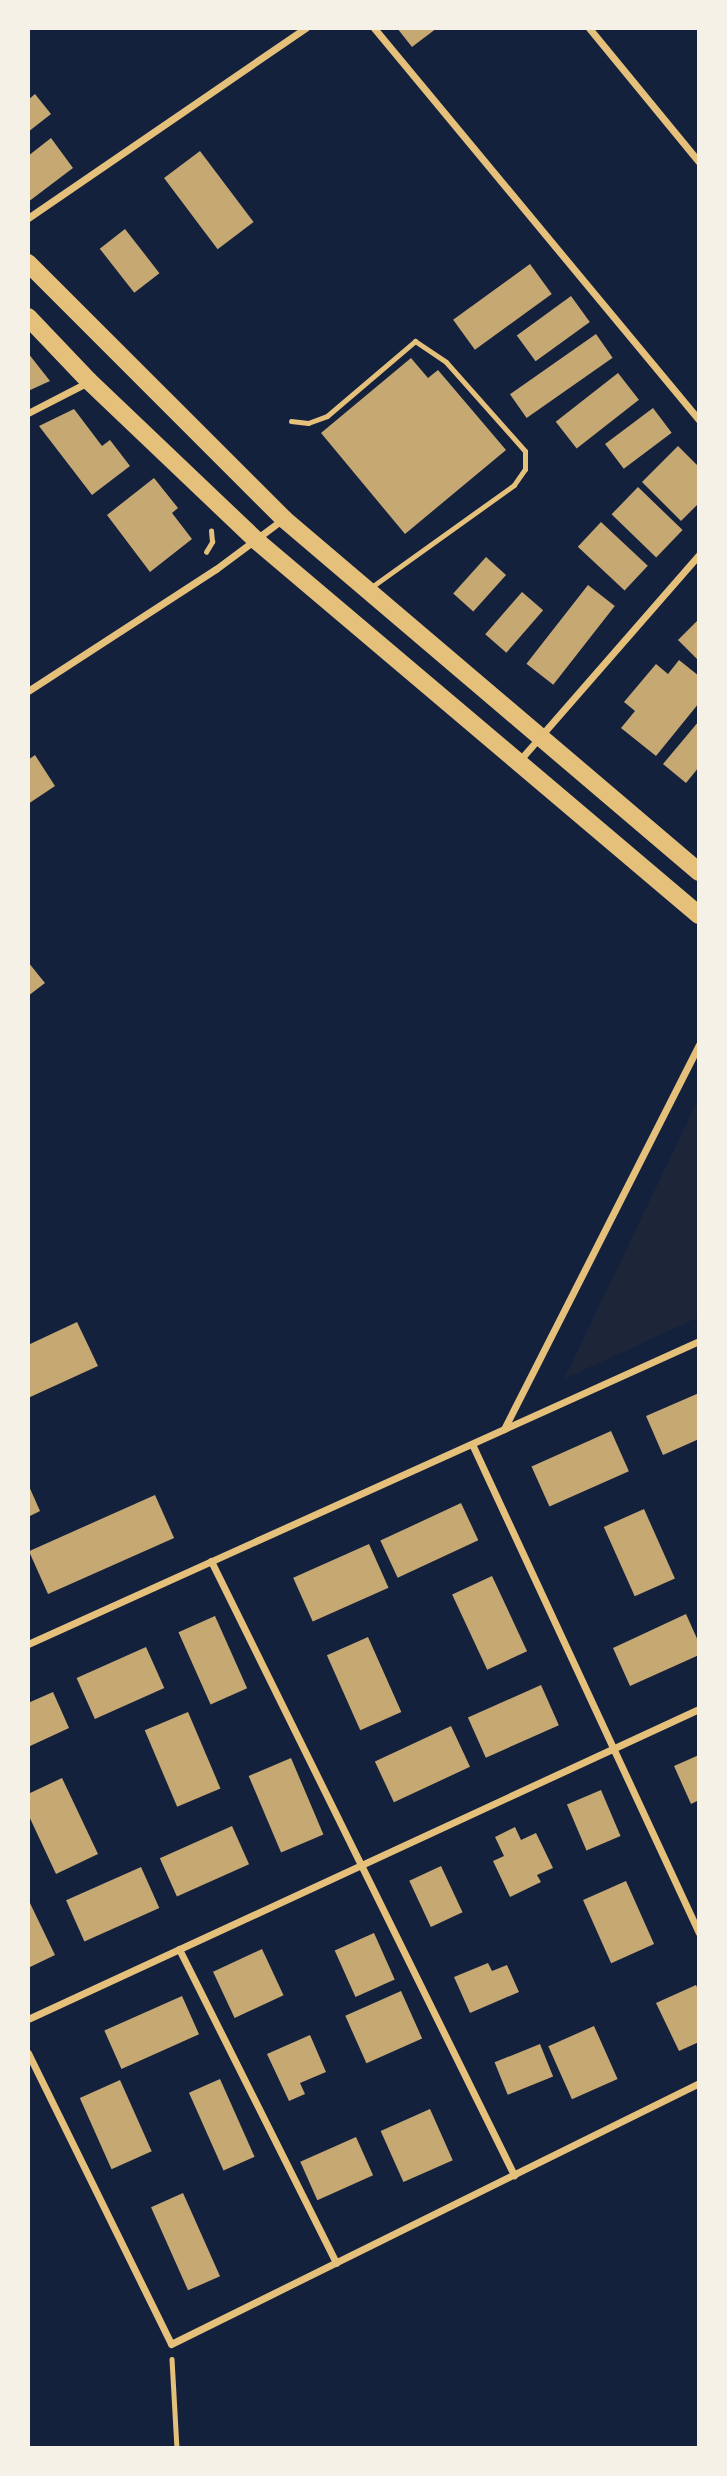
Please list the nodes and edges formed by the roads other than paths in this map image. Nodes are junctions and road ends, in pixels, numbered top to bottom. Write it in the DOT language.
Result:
graph roads {
  1 [pos="306,28"];
  2 [pos="374,28"];
  3 [pos="589,28"];
  4 [pos="699,162"];
  5 [pos="28,218"];
  6 [pos="28,263"];
  7 [pos="28,317"];
  8 [pos="89,381"];
  9 [pos="28,413"];
  10 [pos="699,420"];
  11 [pos="291,421"];
  12 [pos="284,519"];
  13 [pos="257,541"];
  14 [pos="699,555"];
  15 [pos="367,589"];
  16 [pos="28,691"];
  17 [pos="542,737"];
  18 [pos="519,762"];
  19 [pos="699,872"];
  20 [pos="699,915"];
  21 [pos="699,1045"];
  22 [pos="699,1341"];
  23 [pos="503,1430"];
  24 [pos="472,1444"];
  25 [pos="211,1561"];
  26 [pos="28,1644"];
  27 [pos="699,1709"];
  28 [pos="613,1749"];
  29 [pos="361,1865"];
  30 [pos="699,1933"];
  31 [pos="179,1949"];
  32 [pos="28,2019"];
  33 [pos="28,2053"];
  34 [pos="699,2083"];
  35 [pos="514,2175"];
  36 [pos="336,2263"];
  1 -- 5 [label="street"];
  2 -- 10 [label="street"];
  3 -- 4 [label="street"];
  6 -- 12 [label="main road"];
  7 -- 8 [label="main road"];
  8 -- 9 [label="street"];
  8 -- 13 [label="main road"];
  11 -- 15 [label="lane"];
  12 -- 13 [label="street"];
  12 -- 15 [label="main road"];
  13 -- 16 [label="street"];
  13 -- 18 [label="main road"];
  14 -- 17 [label="street"];
  15 -- 17 [label="main road"];
  17 -- 18 [label="street"];
  17 -- 19 [label="main road"];
  18 -- 20 [label="main road"];
  21 -- 23 [label="street"];
  22 -- 23 [label="street"];
  23 -- 24 [label="street"];
  24 -- 25 [label="street"];
  24 -- 28 [label="street"];
  25 -- 26 [label="street"];
  25 -- 29 [label="street"];
  27 -- 28 [label="street"];
  28 -- 29 [label="street"];
  28 -- 30 [label="street"];
  29 -- 31 [label="street"];
  29 -- 35 [label="street"];
  31 -- 32 [label="street"];
  31 -- 36 [label="street"];
  33 -- 36 [label="street"];
  34 -- 35 [label="street"];
  35 -- 36 [label="street"];
}
